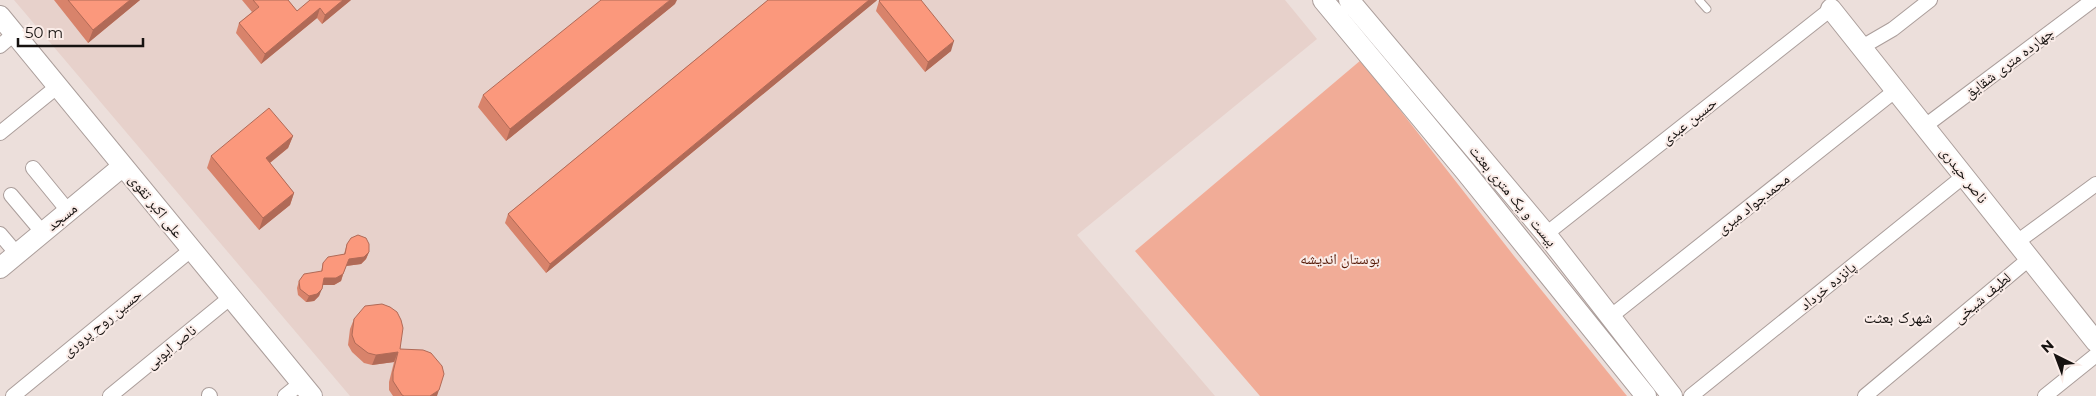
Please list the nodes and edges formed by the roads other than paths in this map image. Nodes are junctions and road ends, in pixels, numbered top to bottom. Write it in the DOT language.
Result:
graph roads {
  1 [pos="1323,0"];
  2 [pos="1349,0"];
  3 [pos="1699,0"];
  4 [pos="1930,0"];
  5 [pos="2094,0"];
  6 [pos="1707,9"];
  7 [pos="1831,9"];
  8 [pos="0,16"];
  9 [pos="7,40"];
  10 [pos="1862,47"];
  11 [pos="58,86"];
  12 [pos="1896,90"];
  13 [pos="1925,126"];
  14 [pos="0,133"];
  15 [pos="124,166"];
  16 [pos="33,168"];
  17 [pos="1964,176"];
  18 [pos="2096,184"];
  19 [pos="11,195"];
  20 [pos="68,212"];
  21 [pos="43,233"];
  22 [pos="0,234"];
  23 [pos="1546,234"];
  24 [pos="2016,242"];
  25 [pos="192,250"];
  26 [pos="17,254"];
  27 [pos="2030,258"];
  28 [pos="0,268"];
  29 [pos="231,297"];
  30 [pos="1610,318"];
  31 [pos="2096,342"];
  32 [pos="2096,355"];
  33 [pos="306,389"];
  34 [pos="13,396"];
  35 [pos="110,396"];
  36 [pos="285,396"];
  37 [pos="1646,396"];
  38 [pos="1672,396"];
  39 [pos="1692,396"];
  40 [pos="1865,396"];
  41 [pos="2045,396"];
  1 -- 37 [label="street, بیست و یک متری بعثت"];
  2 -- 23 [label="street, بیست و یک متری بعثت"];
  3 -- 6 [label="lane"];
  4 -- 10 [label="street"];
  5 -- 13 [label="street, چهارده متری شقایق"];
  7 -- 10 [label="street, ناصر حیدری"];
  7 -- 23 [label="street, حسین عبدی"];
  8 -- 9 [label="street, علی اکبر تقوی"];
  9 -- 11 [label="street, علی اکبر تقوی"];
  10 -- 12 [label="street, ناصر حیدری"];
  11 -- 14 [label="street"];
  11 -- 15 [label="street, علی اکبر تقوی"];
  12 -- 13 [label="street, ناصر حیدری"];
  12 -- 30 [label="street, محمدجواد میری"];
  13 -- 17 [label="street, ناصر حیدری"];
  15 -- 20 [label="street, مسجد"];
  15 -- 25 [label="street, علی اکبر تقوی"];
  16 -- 20 [label="street"];
  17 -- 24 [label="street, ناصر حیدری"];
  17 -- 39 [label="street, پانزده خرداد"];
  18 -- 24 [label="street"];
  19 -- 21 [label="street"];
  20 -- 21 [label="street, مسجد"];
  21 -- 26 [label="street, مسجد"];
  22 -- 26 [label="street"];
  23 -- 30 [label="street, بیست و یک متری بعثت"];
  24 -- 27 [label="street, ناصر حیدری"];
  25 -- 29 [label="street, علی اکبر تقوی"];
  25 -- 34 [label="street, حسین روح پروری"];
  26 -- 28 [label="street, مسجد"];
  27 -- 31 [label="street, ناصر حیدری"];
  27 -- 40 [label="street, لطیف شیخی"];
  29 -- 33 [label="street, علی اکبر تقوی"];
  29 -- 35 [label="street, ناصر ایوبی"];
  30 -- 38 [label="street, بیست و یک متری بعثت"];
  32 -- 41 [label="street"];
  33 -- 36 [label="street"];
}
